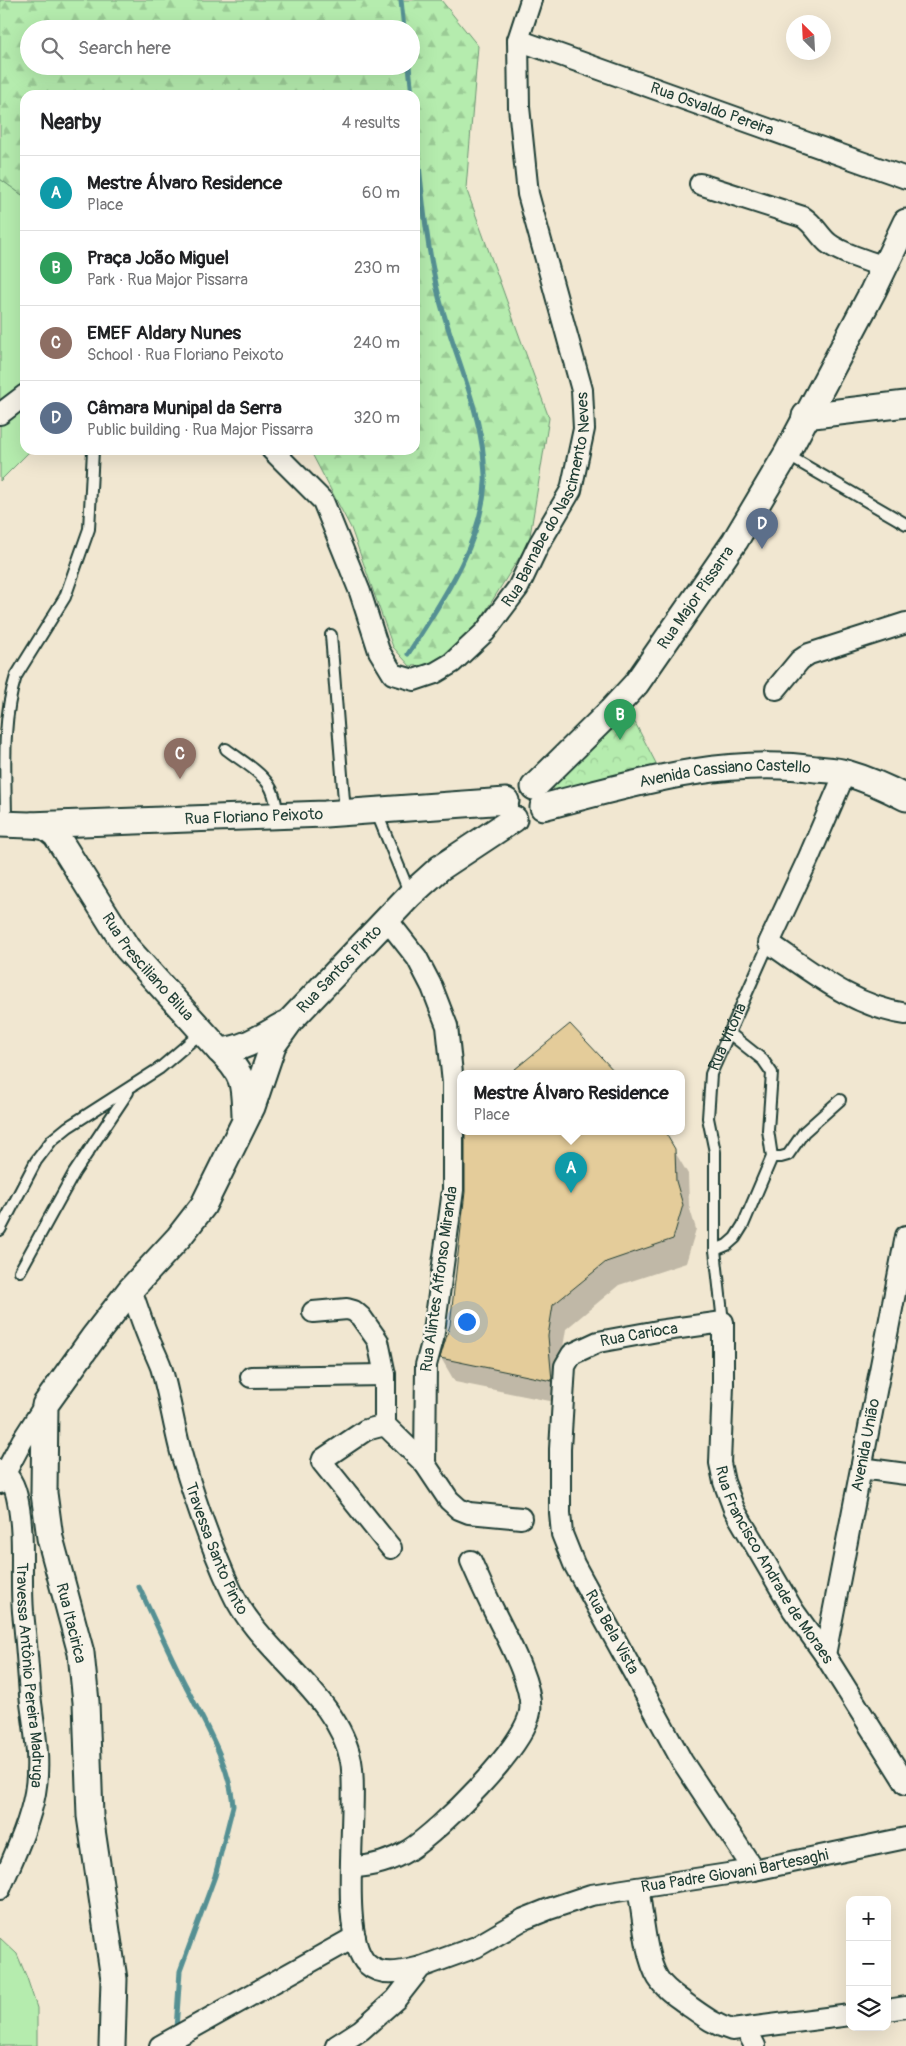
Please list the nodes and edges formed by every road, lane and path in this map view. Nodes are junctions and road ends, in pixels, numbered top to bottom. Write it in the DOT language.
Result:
graph roads {
  1 [pos="531,0"];
  2 [pos="518,40"];
  3 [pos="906,178"];
  4 [pos="700,184"];
  5 [pos="906,222"];
  6 [pos="884,266"];
  7 [pos="823,384"];
  8 [pos="20,399"];
  9 [pos="906,404"];
  10 [pos="840,412"];
  11 [pos="0,414"];
  12 [pos="805,416"];
  13 [pos="93,455"];
  14 [pos="277,455"];
  15 [pos="786,455"];
  16 [pos="906,524"];
  17 [pos="906,623"];
  18 [pos="331,635"];
  19 [pos="776,689"];
  20 [pos="226,749"];
  21 [pos="845,772"];
  22 [pos="538,797"];
  23 [pos="906,798"];
  24 [pos="376,810"];
  25 [pos="510,810"];
  26 [pos="345,812"];
  27 [pos="278,815"];
  28 [pos="88,822"];
  29 [pos="12,824"];
  30 [pos="70,856"];
  31 [pos="410,895"];
  32 [pos="388,920"];
  33 [pos="769,943"];
  34 [pos="906,1014"];
  35 [pos="292,1020"];
  36 [pos="202,1032"];
  37 [pos="729,1032"];
  38 [pos="220,1051"];
  39 [pos="131,1088"];
  40 [pos="840,1100"];
  41 [pos="245,1121"];
  42 [pos="772,1157"];
  43 [pos="0,1230"];
  44 [pos="906,1236"];
  45 [pos="715,1250"];
  46 [pos="20,1271"];
  47 [pos="131,1289"];
  48 [pos="313,1312"];
  49 [pos="723,1322"];
  50 [pos="565,1366"];
  51 [pos="385,1375"];
  52 [pos="251,1377"];
  53 [pos="45,1405"];
  54 [pos="385,1425"];
  55 [pos="425,1464"];
  56 [pos="861,1468"];
  57 [pos="906,1474"];
  58 [pos="5,1478"];
  59 [pos="521,1518"];
  60 [pos="391,1548"];
  61 [pos="471,1561"];
  62 [pos="825,1655"];
  63 [pos="906,1784"];
  64 [pos="906,1838"];
  65 [pos="352,1867"];
  66 [pos="754,1870"];
  67 [pos="638,1888"];
  68 [pos="0,1889"];
  69 [pos="355,1937"];
  70 [pos="420,1967"];
  71 [pos="906,2007"];
  72 [pos="891,2009"];
  73 [pos="846,2016"];
  74 [pos="750,2038"];
  75 [pos="112,2046"];
  76 [pos="160,2046"];
  77 [pos="336,2046"];
  1 -- 2 [label="street, Rua Barnabe do Nascimento Neves"];
  2 -- 3 [label="street, Rua Osvaldo Pereira"];
  2 -- 14 [label="street, Rua Barnabe do Nascimento Neves"];
  4 -- 6 [label="street"];
  5 -- 6 [label="street, Rua Major Pissarra"];
  6 -- 7 [label="street, Rua Major Pissarra"];
  7 -- 10 [label="street"];
  7 -- 12 [label="street, Rua Major Pissarra"];
  8 -- 11 [label="street"];
  9 -- 10 [label="street"];
  10 -- 12 [label="street"];
  12 -- 15 [label="street, Rua Major Pissarra"];
  13 -- 29 [label="lane"];
  15 -- 16 [label="lane"];
  15 -- 22 [label="street, Rua Major Pissarra"];
  17 -- 19 [label="street"];
  18 -- 26 [label="lane"];
  20 -- 27 [label="lane"];
  21 -- 22 [label="street, Avenida Cassiano Castello"];
  21 -- 23 [label="street, Avenida Cassiano Castello"];
  21 -- 33 [label="street, Rua Vitória"];
  22 -- 25 [label="street, Avenida Cassiano Castello"];
  24 -- 25 [label="street, Rua Floriano Peixoto"];
  24 -- 26 [label="street, Rua Floriano Peixoto"];
  24 -- 31 [label="lane"];
  25 -- 31 [label="street, Rua Santos Pinto"];
  26 -- 27 [label="street, Rua Floriano Peixoto"];
  27 -- 28 [label="street, Rua Floriano Peixoto"];
  28 -- 29 [label="street, Rua Floriano Peixoto"];
  28 -- 30 [label="street"];
  29 -- 30 [label="street, Rua Presciliano Bilua"];
  30 -- 36 [label="street, Rua Presciliano Bilua"];
  31 -- 32 [label="street, Rua Santos Pinto"];
  32 -- 35 [label="street, Rua Santos Pinto"];
  32 -- 55 [label="street, Rua Alintes Affonso Miranda"];
  33 -- 34 [label="street"];
  33 -- 37 [label="lane, Rua Vitória"];
  35 -- 38 [label="street"];
  35 -- 41 [label="street, Rua Santos Pinto"];
  36 -- 38 [label="street, Rua Presciliano Bilua"];
  36 -- 39 [label="lane"];
  37 -- 42 [label="lane"];
  37 -- 45 [label="lane, Rua Vitória"];
  38 -- 41 [label="street, Rua Presciliano Bilua"];
  39 -- 43 [label="lane"];
  39 -- 46 [label="lane"];
  40 -- 42 [label="lane"];
  41 -- 47 [label="street"];
  42 -- 45 [label="lane"];
  44 -- 56 [label="street, Avenida União"];
  45 -- 49 [label="lane, Rua Vitória"];
  47 -- 53 [label="street"];
  47 -- 65 [label="street, Travessa Santo Pinto"];
  48 -- 51 [label="street"];
  49 -- 50 [label="street, Rua Carioca"];
  49 -- 62 [label="street, Rua Francisco Andrade de Moraes"];
  50 -- 66 [label="street, Rua Bela Vista"];
  51 -- 52 [label="street"];
  51 -- 54 [label="street"];
  53 -- 58 [label="street"];
  53 -- 75 [label="street, Rua Itacirica"];
  54 -- 55 [label="street"];
  54 -- 60 [label="street"];
  55 -- 59 [label="street"];
  56 -- 57 [label="street"];
  56 -- 62 [label="street, Avenida União"];
  58 -- 68 [label="street, Travessa Antônio Pereira Madruga"];
  61 -- 65 [label="street"];
  62 -- 63 [label="street, Rua Francisco Andrade de Moraes"];
  64 -- 66 [label="street, Rua Padre Giovani Bartesaghi"];
  65 -- 69 [label="street, Travessa Santo Pinto"];
  66 -- 67 [label="street, Rua Padre Giovani Bartesaghi"];
  67 -- 70 [label="street, Rua Padre Giovani Bartesaghi"];
  67 -- 74 [label="street"];
  69 -- 70 [label="street, Travessa Santo Pinto"];
  69 -- 76 [label="street"];
  70 -- 77 [label="street"];
  71 -- 72 [label="street"];
  73 -- 74 [label="street"];
}
